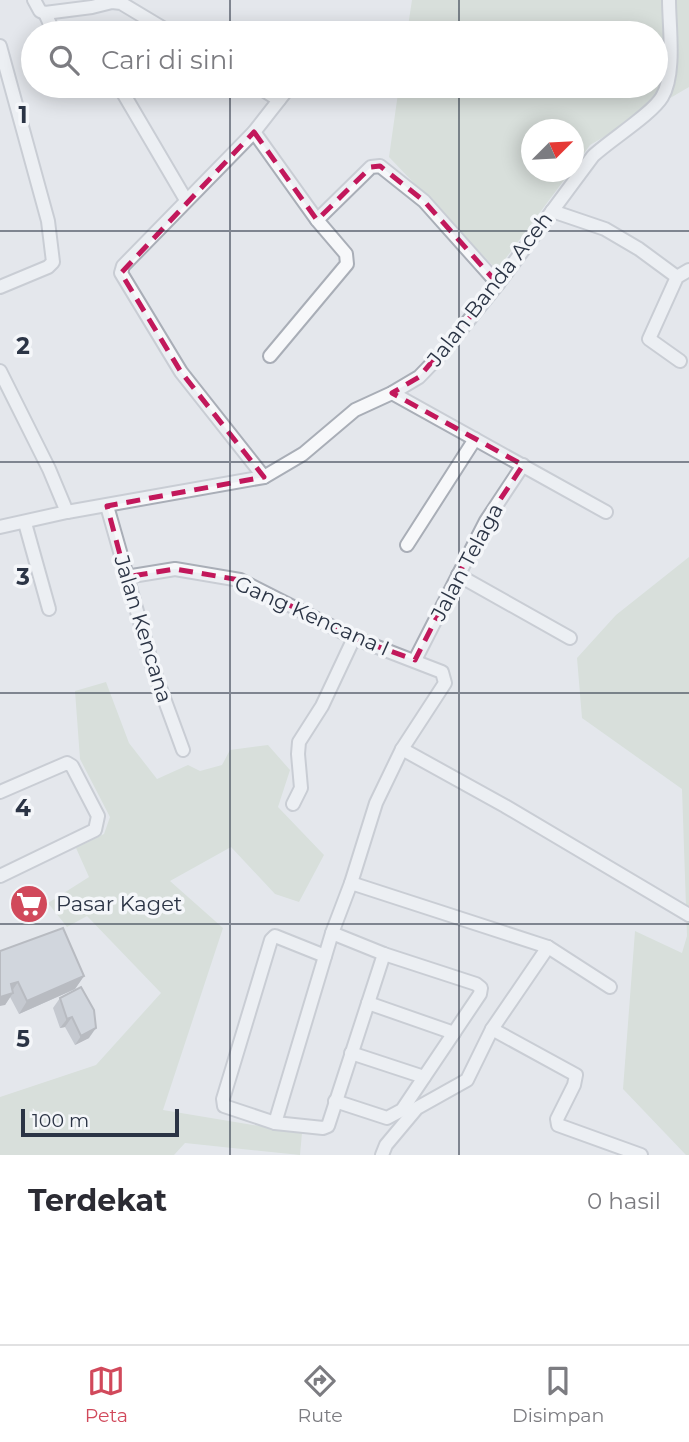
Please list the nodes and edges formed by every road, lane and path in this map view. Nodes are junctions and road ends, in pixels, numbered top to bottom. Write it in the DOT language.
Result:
graph roads {
  1 [pos="34,0"];
  2 [pos="669,0"];
  3 [pos="45,13"];
  4 [pos="49,21"];
  5 [pos="151,21"];
  6 [pos="0,46"];
  7 [pos="668,77"];
  8 [pos="6,88"];
  9 [pos="126,98"];
  10 [pos="276,98"];
  11 [pos="661,98"];
  12 [pos="279,100"];
  13 [pos="254,132"];
  14 [pos="186,200"];
  15 [pos="552,211"];
  16 [pos="317,220"];
  17 [pos="683,273"];
  18 [pos="498,284"];
  19 [pos="0,287"];
  20 [pos="270,356"];
  21 [pos="680,360"];
  22 [pos="0,371"];
  23 [pos="392,393"];
  24 [pos="475,439"];
  25 [pos="523,465"];
  26 [pos="264,477"];
  27 [pos="107,506"];
  28 [pos="67,512"];
  29 [pos="606,512"];
  30 [pos="24,523"];
  31 [pos="0,527"];
  32 [pos="407,545"];
  33 [pos="458,575"];
  34 [pos="126,577"];
  35 [pos="49,609"];
  36 [pos="354,638"];
  37 [pos="570,638"];
  38 [pos="415,660"];
  39 [pos="402,749"];
  40 [pos="183,750"];
  41 [pos="0,792"];
  42 [pos="293,804"];
  43 [pos="0,876"];
  44 [pos="351,883"];
  45 [pos="689,915"];
  46 [pos="332,933"];
  47 [pos="548,947"];
  48 [pos="384,954"];
  49 [pos="325,956"];
  50 [pos="610,987"];
  51 [pos="368,1003"];
  52 [pos="492,1029"];
  53 [pos="454,1034"];
  54 [pos="351,1052"];
  55 [pos="425,1077"];
  56 [pos="335,1101"];
  57 [pos="275,1123"];
  58 [pos="382,1155"];
  59 [pos="641,1155"];
  1 -- 3 [label="street"];
  2 -- 7 [label="street, Jalan Banda Aceh"];
  3 -- 4 [label="street"];
  3 -- 5 [label="street"];
  6 -- 8 [label="street"];
  8 -- 19 [label="street"];
  9 -- 14 [label="street"];
  10 -- 12 [label="street"];
  11 -- 15 [label="street, Jalan Banda Aceh"];
  12 -- 13 [label="street"];
  13 -- 14 [label="street"];
  13 -- 16 [label="street"];
  14 -- 26 [label="street"];
  15 -- 17 [label="street"];
  15 -- 18 [label="street, Jalan Banda Aceh"];
  16 -- 18 [label="street"];
  16 -- 20 [label="street"];
  17 -- 21 [label="street"];
  18 -- 23 [label="street, Jalan Banda Aceh"];
  22 -- 28 [label="street"];
  23 -- 24 [label="street"];
  23 -- 26 [label="street, Jalan Banda Aceh"];
  24 -- 25 [label="street"];
  24 -- 32 [label="street"];
  25 -- 29 [label="street"];
  25 -- 33 [label="street, Jalan Telaga"];
  26 -- 27 [label="street, Jalan Banda Aceh"];
  27 -- 28 [label="street, Jalan Banda Aceh"];
  27 -- 34 [label="street, Jalan Kencana"];
  28 -- 30 [label="street, Jalan Banda Aceh"];
  30 -- 31 [label="street, Jalan Banda Aceh"];
  30 -- 35 [label="street"];
  33 -- 37 [label="street"];
  33 -- 38 [label="street, Jalan Telaga"];
  34 -- 36 [label="street, Gang Kencana I"];
  34 -- 40 [label="street, Jalan Kencana"];
  36 -- 38 [label="street, Gang Kencana I"];
  36 -- 42 [label="street"];
  38 -- 39 [label="street, Gang Kencana I"];
  39 -- 44 [label="street, Gang Kencana I"];
  39 -- 45 [label="street"];
  41 -- 43 [label="street"];
  44 -- 46 [label="street, Gang Kencana I"];
  44 -- 47 [label="street"];
  46 -- 48 [label="street"];
  46 -- 49 [label="street, Gang Kencana I"];
  47 -- 50 [label="street"];
  47 -- 52 [label="street"];
  48 -- 51 [label="street"];
  48 -- 53 [label="street"];
  49 -- 57 [label="street, Gang Kencana I"];
  49 -- 57 [label="street"];
  51 -- 53 [label="street"];
  51 -- 54 [label="street"];
  52 -- 58 [label="street"];
  52 -- 59 [label="street"];
  53 -- 55 [label="street"];
  54 -- 55 [label="street"];
  54 -- 56 [label="street"];
  55 -- 56 [label="street"];
  56 -- 57 [label="street"];
}
